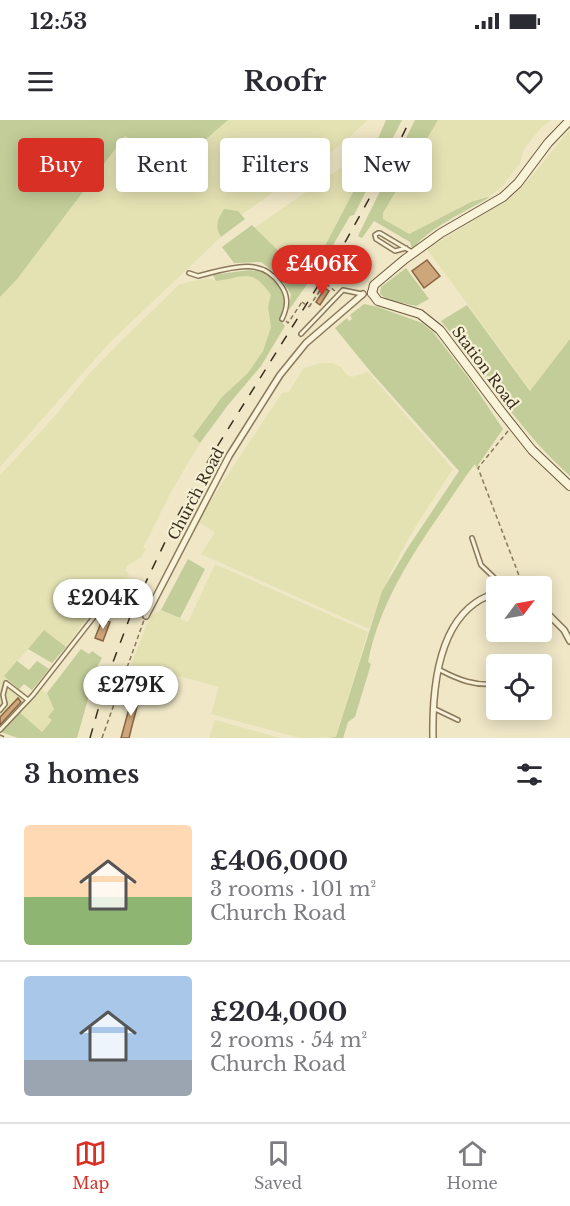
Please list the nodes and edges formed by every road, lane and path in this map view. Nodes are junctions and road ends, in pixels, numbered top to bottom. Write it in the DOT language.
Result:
graph roads {
  1 [pos="570,120"];
  2 [pos="406,248"];
  3 [pos="414,253"];
  4 [pos="189,273"];
  5 [pos="339,294"];
  6 [pos="368,294"];
  7 [pos="282,319"];
  8 [pos="301,334"];
  9 [pos="513,426"];
  10 [pos="570,486"];
  11 [pos="472,538"];
  12 [pos="493,576"];
  13 [pos="519,576"];
  14 [pos="486,597"];
  15 [pos="143,615"];
  16 [pos="552,618"];
  17 [pos="570,641"];
  18 [pos="440,670"];
  19 [pos="0,680"];
  20 [pos="6,683"];
  21 [pos="486,683"];
  22 [pos="0,690"];
  23 [pos="4,693"];
  24 [pos="28,700"];
  25 [pos="433,708"];
  26 [pos="0,710"];
  27 [pos="458,720"];
  28 [pos="0,730"];
  29 [pos="0,735"];
  30 [pos="7,738"];
  31 [pos="102,738"];
  32 [pos="433,738"];
  1 -- 3 [label="street"];
  2 -- 2 [label="lane"];
  2 -- 3 [label="lane"];
  3 -- 6 [label="street"];
  4 -- 7 [label="lane"];
  5 -- 6 [label="lane"];
  5 -- 7 [label="path, bridge"];
  5 -- 8 [label="lane"];
  6 -- 9 [label="street, Station Road"];
  6 -- 15 [label="street, Church Road"];
  9 -- 10 [label="street, Station Road"];
  9 -- 13 [label="path"];
  11 -- 12 [label="lane"];
  14 -- 18 [label="street"];
  15 -- 24 [label="lane, bridge"];
  15 -- 31 [label="path"];
  16 -- 17 [label="street"];
  18 -- 21 [label="lane"];
  18 -- 25 [label="street"];
  19 -- 20 [label="lane"];
  20 -- 23 [label="lane"];
  20 -- 24 [label="lane"];
  22 -- 23 [label="lane"];
  23 -- 26 [label="lane"];
  24 -- 28 [label="lane"];
  25 -- 27 [label="lane"];
  25 -- 32 [label="street"];
  29 -- 30 [label="path"];
}
